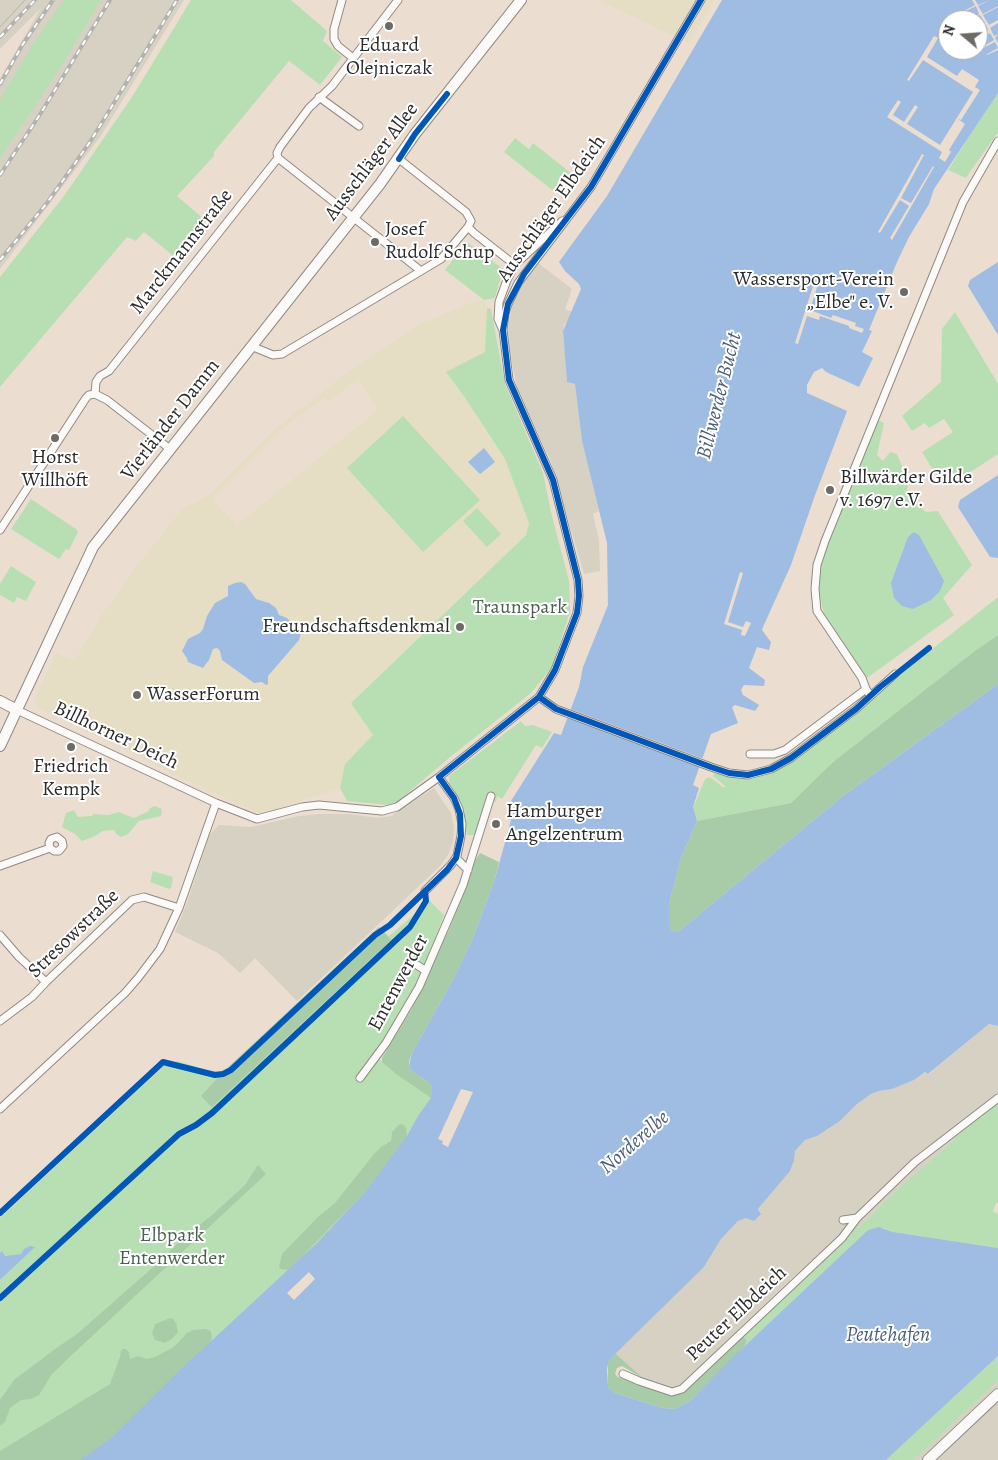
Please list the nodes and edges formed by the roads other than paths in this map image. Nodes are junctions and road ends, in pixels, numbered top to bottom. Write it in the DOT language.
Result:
graph roads {
  1 [pos="342,0"];
  2 [pos="398,0"];
  3 [pos="521,0"];
  4 [pos="701,0"];
  5 [pos="353,58"];
  6 [pos="319,97"];
  7 [pos="359,126"];
  8 [pos="998,141"];
  9 [pos="278,158"];
  10 [pos="399,159"];
  11 [pos="572,213"];
  12 [pos="352,217"];
  13 [pos="468,227"];
  14 [pos="515,265"];
  15 [pos="421,271"];
  16 [pos="503,330"];
  17 [pos="251,346"];
  18 [pos="95,394"];
  19 [pos="170,449"];
  20 [pos="0,530"];
  21 [pos="895,674"];
  22 [pos="868,692"];
  23 [pos="539,698"];
  24 [pos="0,702"];
  25 [pos="17,710"];
  26 [pos="0,746"];
  27 [pos="750,754"];
  28 [pos="439,777"];
  29 [pos="491,796"];
  30 [pos="216,803"];
  31 [pos="50,848"];
  32 [pos="456,858"];
  33 [pos="0,866"];
  34 [pos="468,870"];
  35 [pos="425,891"];
  36 [pos="179,908"];
  37 [pos="0,935"];
  38 [pos="417,964"];
  39 [pos="426,971"];
  40 [pos="46,982"];
  41 [pos="0,1022"];
  42 [pos="360,1078"];
  43 [pos="998,1098"];
  44 [pos="0,1109"];
  45 [pos="857,1218"];
  46 [pos="843,1220"];
  47 [pos="624,1374"];
  48 [pos="998,1394"];
  49 [pos="928,1460"];
  1 -- 5 [label="street"];
  2 -- 5 [label="street, Marckmannstraße"];
  3 -- 10 [label="street, Ausschläger Allee"];
  4 -- 11 [label="street, Ausschläger Elbdeich"];
  5 -- 6 [label="street, Marckmannstraße"];
  6 -- 7 [label="street"];
  6 -- 9 [label="street, Marckmannstraße"];
  8 -- 22 [label="street"];
  9 -- 12 [label="street"];
  9 -- 18 [label="street, Marckmannstraße"];
  10 -- 12 [label="street, Ausschläger Allee"];
  10 -- 13 [label="street"];
  11 -- 14 [label="street"];
  11 -- 16 [label="street, Ausschläger Elbdeich"];
  12 -- 15 [label="street"];
  12 -- 17 [label="street, Ausschläger Allee"];
  13 -- 14 [label="street"];
  13 -- 15 [label="street"];
  14 -- 16 [label="street"];
  15 -- 17 [label="street"];
  16 -- 23 [label="street, Ausschläger Elbdeich"];
  17 -- 19 [label="street, Vierländer Damm"];
  18 -- 19 [label="street"];
  18 -- 20 [label="street, Marckmannstraße"];
  19 -- 25 [label="street, Vierländer Damm"];
  21 -- 22 [label="street"];
  22 -- 23 [label="street"];
  22 -- 27 [label="street"];
  23 -- 28 [label="street, Ausschläger Elbdeich"];
  24 -- 25 [label="street, Billhorner Deich"];
  25 -- 26 [label="street, Vierländer Damm"];
  25 -- 30 [label="street, Billhorner Deich"];
  28 -- 30 [label="street, Ausschläger Elbdeich"];
  28 -- 32 [label="street"];
  29 -- 34 [label="street, Entenwerder"];
  30 -- 36 [label="street"];
  31 -- 33 [label="street"];
  32 -- 34 [label="street"];
  32 -- 35 [label="street"];
  34 -- 39 [label="street, Entenwerder"];
  36 -- 40 [label="street, Stresowstraße"];
  36 -- 44 [label="street"];
  37 -- 40 [label="street"];
  38 -- 39 [label="street"];
  39 -- 42 [label="street, Entenwerder"];
  40 -- 41 [label="street, Stresowstraße"];
  43 -- 45 [label="street, Peuter Elbdeich"];
  45 -- 46 [label="street"];
  45 -- 47 [label="street, Peuter Elbdeich"];
  48 -- 49 [label="street"];
}
